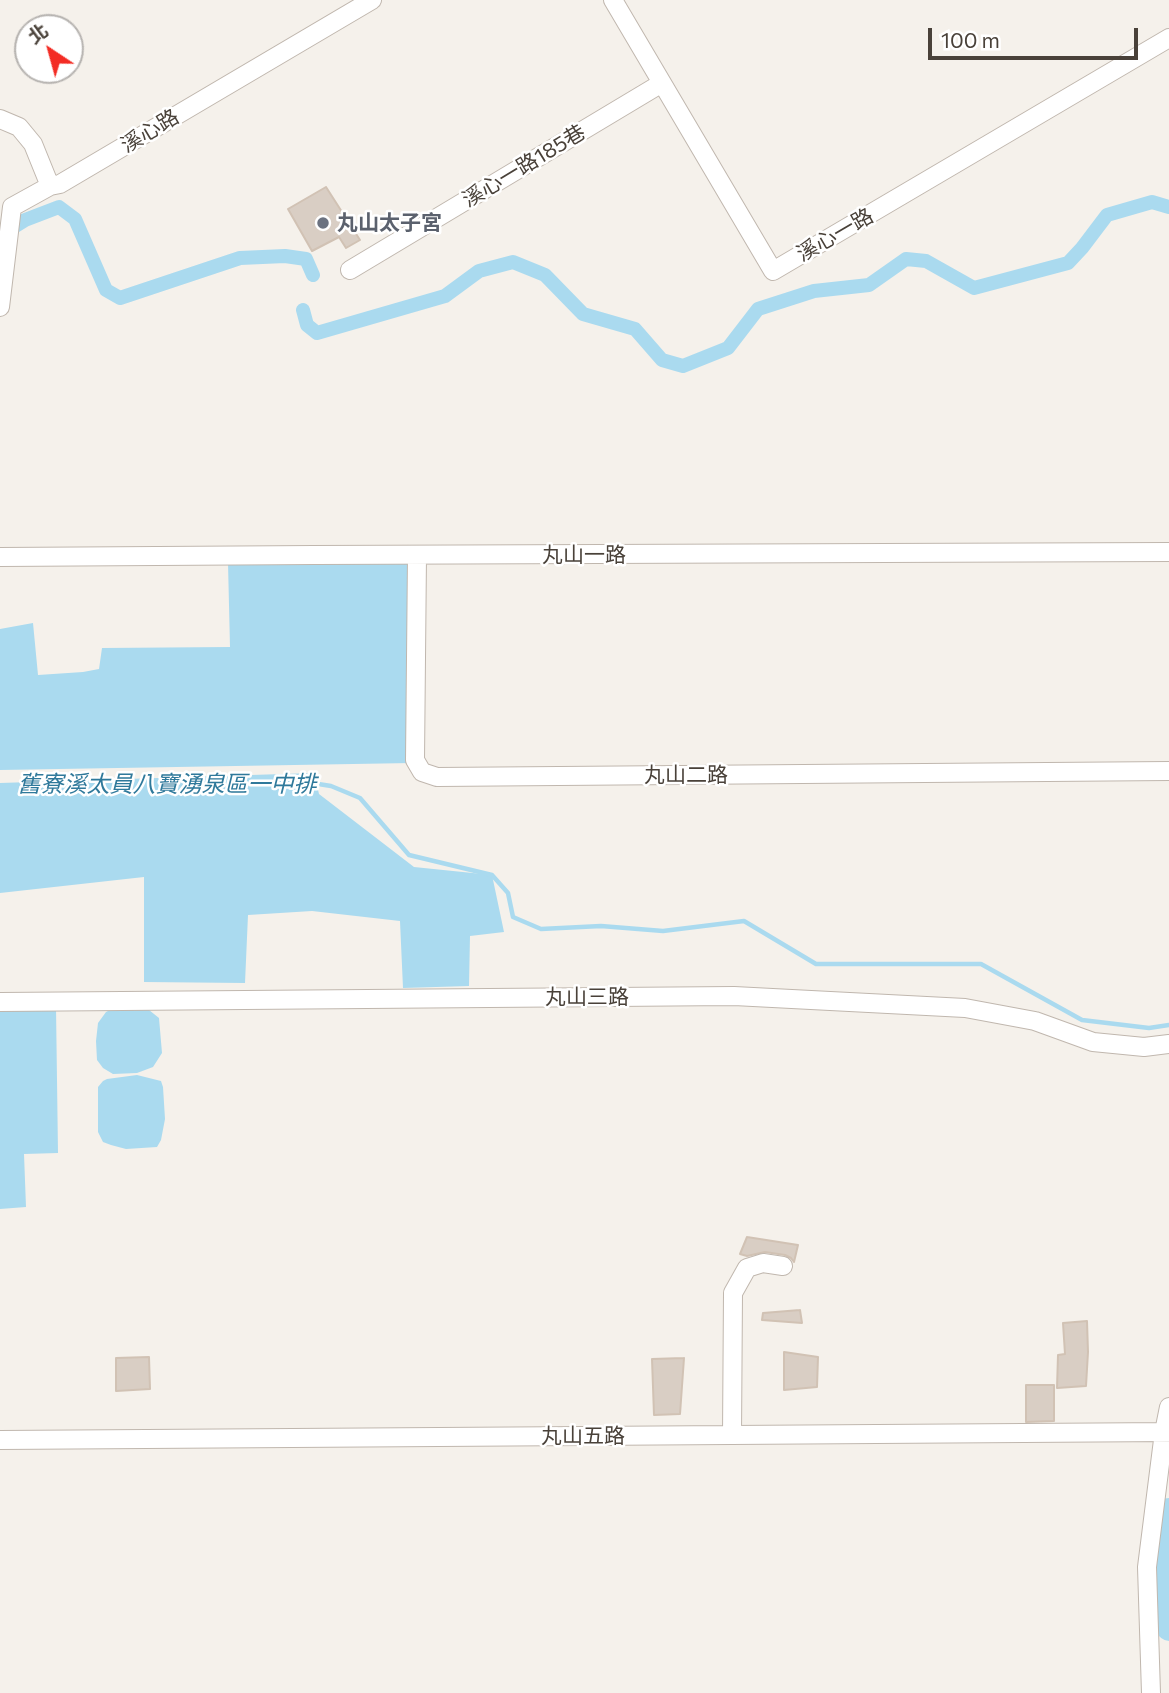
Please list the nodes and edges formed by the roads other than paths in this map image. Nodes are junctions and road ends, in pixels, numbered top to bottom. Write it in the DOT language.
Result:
graph roads {
  1 [pos="372,0"];
  2 [pos="613,0"];
  3 [pos="1169,38"];
  4 [pos="662,83"];
  5 [pos="0,119"];
  6 [pos="50,186"];
  7 [pos="350,270"];
  8 [pos="0,307"];
  9 [pos="1169,552"];
  10 [pos="417,556"];
  11 [pos="0,557"];
  12 [pos="1169,771"];
  13 [pos="0,1002"];
  14 [pos="1169,1044"];
  15 [pos="783,1266"];
  16 [pos="1169,1407"];
  17 [pos="1166,1432"];
  18 [pos="732,1435"];
  19 [pos="0,1440"];
  20 [pos="1151,1693"];
  1 -- 6 [label="street, 溪心路"];
  2 -- 4 [label="street, 溪心一路"];
  3 -- 4 [label="street, 溪心一路"];
  4 -- 7 [label="street, 溪心一路185巷"];
  5 -- 6 [label="street"];
  6 -- 8 [label="street, 溪心路"];
  9 -- 10 [label="street, 丸山一路"];
  10 -- 11 [label="street, 丸山一路"];
  10 -- 12 [label="street, 丸山二路"];
  13 -- 14 [label="street, 丸山三路"];
  15 -- 18 [label="street"];
  16 -- 17 [label="street"];
  17 -- 18 [label="street, 丸山五路"];
  17 -- 20 [label="street"];
  18 -- 19 [label="street, 丸山五路"];
}
